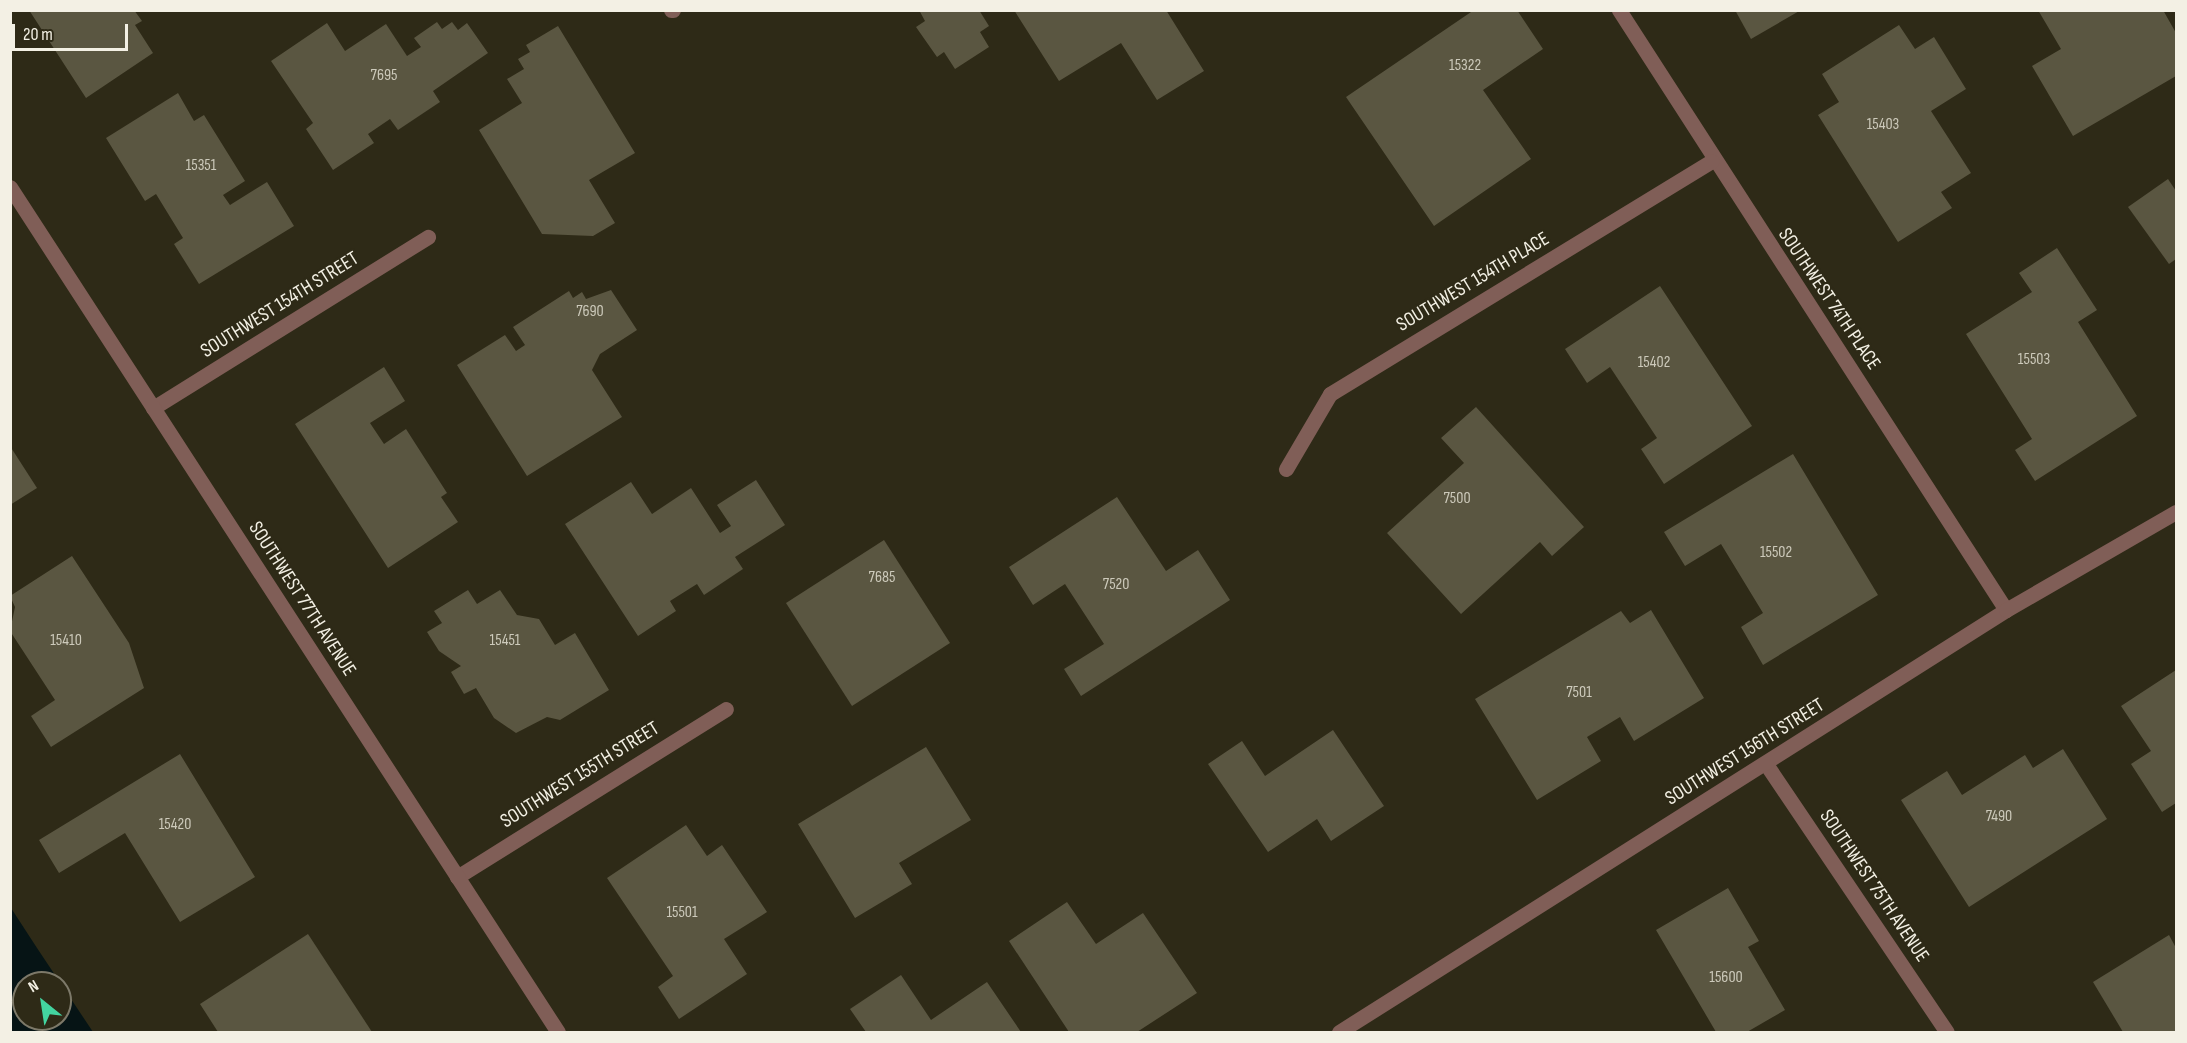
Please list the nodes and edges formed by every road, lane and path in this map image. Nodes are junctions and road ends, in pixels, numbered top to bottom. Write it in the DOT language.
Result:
graph roads {
  1 [pos="1619,10"];
  2 [pos="1712,161"];
  3 [pos="10,187"];
  4 [pos="428,237"];
  5 [pos="153,408"];
  6 [pos="1286,469"];
  7 [pos="2176,512"];
  8 [pos="2006,610"];
  9 [pos="726,710"];
  10 [pos="1766,764"];
  11 [pos="457,877"];
  12 [pos="558,1032"];
  13 [pos="1339,1032"];
  14 [pos="1947,1032"];
  1 -- 2 [label="street, SOUTHWEST 74TH PLACE"];
  2 -- 6 [label="street, SOUTHWEST 154TH PLACE"];
  2 -- 8 [label="street, SOUTHWEST 74TH PLACE"];
  3 -- 5 [label="street, SOUTHWEST 77TH AVENUE"];
  4 -- 5 [label="street, SOUTHWEST 154TH STREET"];
  5 -- 11 [label="street, SOUTHWEST 77TH AVENUE"];
  7 -- 8 [label="street, SOUTHWEST 156TH STREET"];
  8 -- 10 [label="street, SOUTHWEST 156TH STREET"];
  9 -- 11 [label="street, SOUTHWEST 155TH STREET"];
  10 -- 13 [label="street, SOUTHWEST 156TH STREET"];
  10 -- 14 [label="street, SOUTHWEST 75TH AVENUE"];
  11 -- 12 [label="street, SOUTHWEST 77TH AVENUE"];
}
